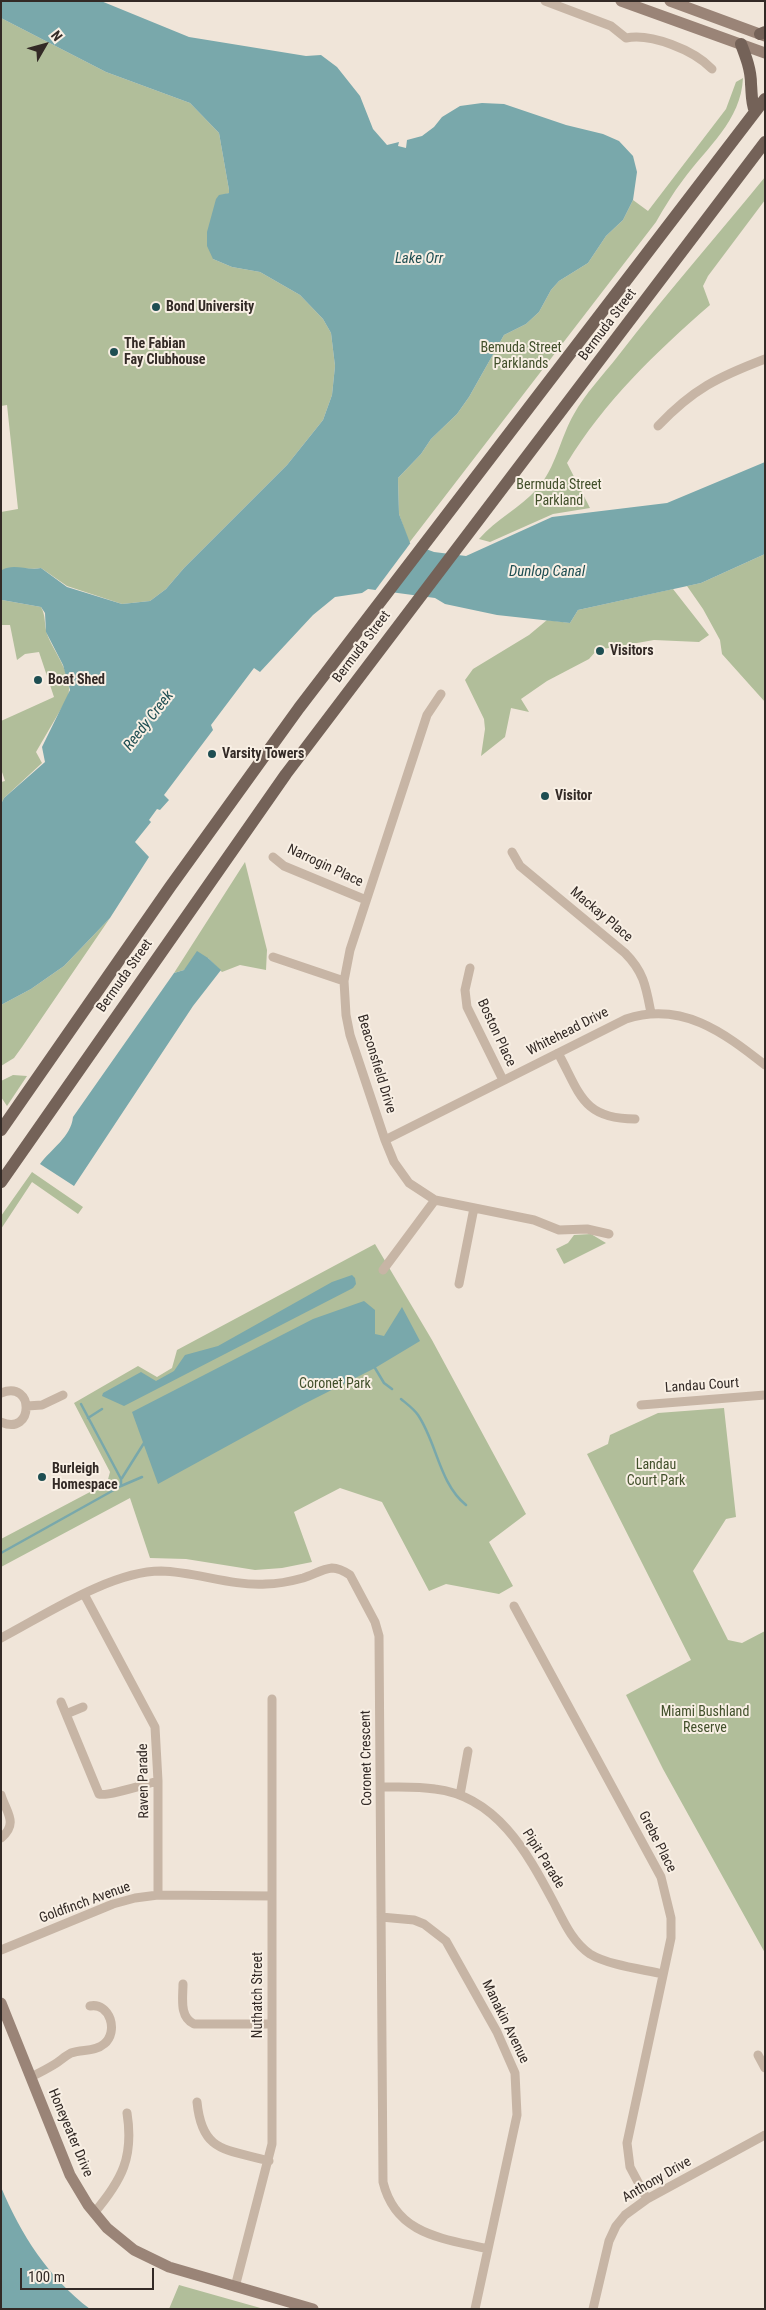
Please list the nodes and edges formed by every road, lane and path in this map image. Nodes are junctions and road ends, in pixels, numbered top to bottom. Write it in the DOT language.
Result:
graph roads {
  1 [pos="544,1"];
  2 [pos="621,1"];
  3 [pos="670,1"];
  4 [pos="763,34"];
  5 [pos="741,44"];
  6 [pos="765,53"];
  7 [pos="712,68"];
  8 [pos="765,99"];
  9 [pos="755,112"];
  10 [pos="765,142"];
  11 [pos="765,359"];
  12 [pos="658,426"];
  13 [pos="441,694"];
  14 [pos="512,852"];
  15 [pos="273,857"];
  16 [pos="366,900"];
  17 [pos="273,957"];
  18 [pos="470,968"];
  19 [pos="344,982"];
  20 [pos="652,1013"];
  21 [pos="558,1052"];
  22 [pos="765,1065"];
  23 [pos="503,1080"];
  24 [pos="635,1120"];
  25 [pos="1,1130"];
  26 [pos="385,1140"];
  27 [pos="1,1182"];
  28 [pos="435,1200"];
  29 [pos="474,1208"];
  30 [pos="608,1234"];
  31 [pos="383,1270"];
  32 [pos="459,1284"];
  33 [pos="2,1392"];
  34 [pos="63,1394"];
  35 [pos="765,1395"];
  36 [pos="641,1405"];
  37 [pos="27,1406"];
  38 [pos="1,1422"];
  39 [pos="84,1594"];
  40 [pos="514,1606"];
  41 [pos="1,1638"];
  42 [pos="272,1699"];
  43 [pos="61,1702"];
  44 [pos="83,1707"];
  45 [pos="66,1714"];
  46 [pos="468,1751"];
  47 [pos="158,1781"];
  48 [pos="381,1787"];
  49 [pos="1,1795"];
  50 [pos="460,1795"];
  51 [pos="1,1838"];
  52 [pos="158,1895"];
  53 [pos="272,1896"];
  54 [pos="381,1918"];
  55 [pos="1,1950"];
  56 [pos="663,1974"];
  57 [pos="183,1984"];
  58 [pos="1,2003"];
  59 [pos="90,2006"];
  60 [pos="272,2024"];
  61 [pos="758,2055"];
  62 [pos="765,2068"];
  63 [pos="31,2077"];
  64 [pos="198,2102"];
  65 [pos="127,2112"];
  66 [pos="765,2135"];
  67 [pos="269,2161"];
  68 [pos="647,2199"];
  69 [pos="94,2213"];
  70 [pos="488,2249"];
  71 [pos="235,2287"];
  72 [pos="313,2309"];
  73 [pos="475,2309"];
  74 [pos="593,2309"];
  1 -- 7 [label="street"];
  2 -- 5 [label="street"];
  3 -- 4 [label="street"];
  5 -- 6 [label="street"];
  5 -- 9 [label="main road"];
  8 -- 9 [label="main road, Bermuda Street"];
  9 -- 25 [label="main road, Bermuda Street"];
  10 -- 27 [label="main road, Bermuda Street"];
  11 -- 12 [label="street"];
  13 -- 16 [label="street, Beaconsfield Drive"];
  14 -- 20 [label="street, Mackay Place"];
  15 -- 16 [label="street, Narrogin Place"];
  16 -- 19 [label="street, Beaconsfield Drive"];
  17 -- 19 [label="street"];
  18 -- 23 [label="street, Boston Place"];
  19 -- 26 [label="street, Beaconsfield Drive"];
  20 -- 21 [label="street, Whitehead Drive"];
  20 -- 22 [label="street, Whitehead Drive"];
  21 -- 23 [label="street, Whitehead Drive"];
  21 -- 24 [label="street"];
  23 -- 26 [label="street, Whitehead Drive"];
  26 -- 28 [label="street, Beaconsfield Drive"];
  28 -- 29 [label="street, Beaconsfield Drive"];
  28 -- 31 [label="street"];
  29 -- 30 [label="street, Beaconsfield Drive"];
  29 -- 32 [label="street"];
  33 -- 37 [label="street"];
  34 -- 37 [label="street"];
  35 -- 36 [label="street, Landau Court"];
  37 -- 38 [label="street"];
  39 -- 41 [label="street, Coronet Crescent"];
  39 -- 47 [label="street, Raven Parade"];
  39 -- 48 [label="street, Coronet Crescent"];
  40 -- 56 [label="street, Grebe Place"];
  42 -- 53 [label="street, Nuthatch Street"];
  43 -- 45 [label="street"];
  44 -- 45 [label="street"];
  45 -- 47 [label="street"];
  46 -- 50 [label="street"];
  47 -- 52 [label="street, Raven Parade"];
  48 -- 50 [label="street, Pipit Parade"];
  48 -- 54 [label="street, Coronet Crescent"];
  49 -- 51 [label="street"];
  50 -- 56 [label="street, Pipit Parade"];
  52 -- 53 [label="street, Goldfinch Avenue"];
  52 -- 55 [label="street, Goldfinch Avenue"];
  53 -- 60 [label="street, Nuthatch Street"];
  54 -- 70 [label="street, Coronet Crescent"];
  54 -- 70 [label="street, Manakin Avenue"];
  56 -- 68 [label="street, Grebe Place"];
  57 -- 60 [label="street"];
  58 -- 63 [label="street, Honeyeater Drive"];
  59 -- 63 [label="street"];
  60 -- 67 [label="street, Nuthatch Street"];
  61 -- 62 [label="street"];
  63 -- 69 [label="street, Honeyeater Drive"];
  64 -- 67 [label="street"];
  65 -- 69 [label="street"];
  66 -- 68 [label="street, Anthony Drive"];
  67 -- 71 [label="street, Nuthatch Street"];
  68 -- 74 [label="street, Anthony Drive"];
  69 -- 71 [label="street, Honeyeater Drive"];
  70 -- 73 [label="street, Manakin Avenue"];
  71 -- 72 [label="street, Honeyeater Drive"];
}
